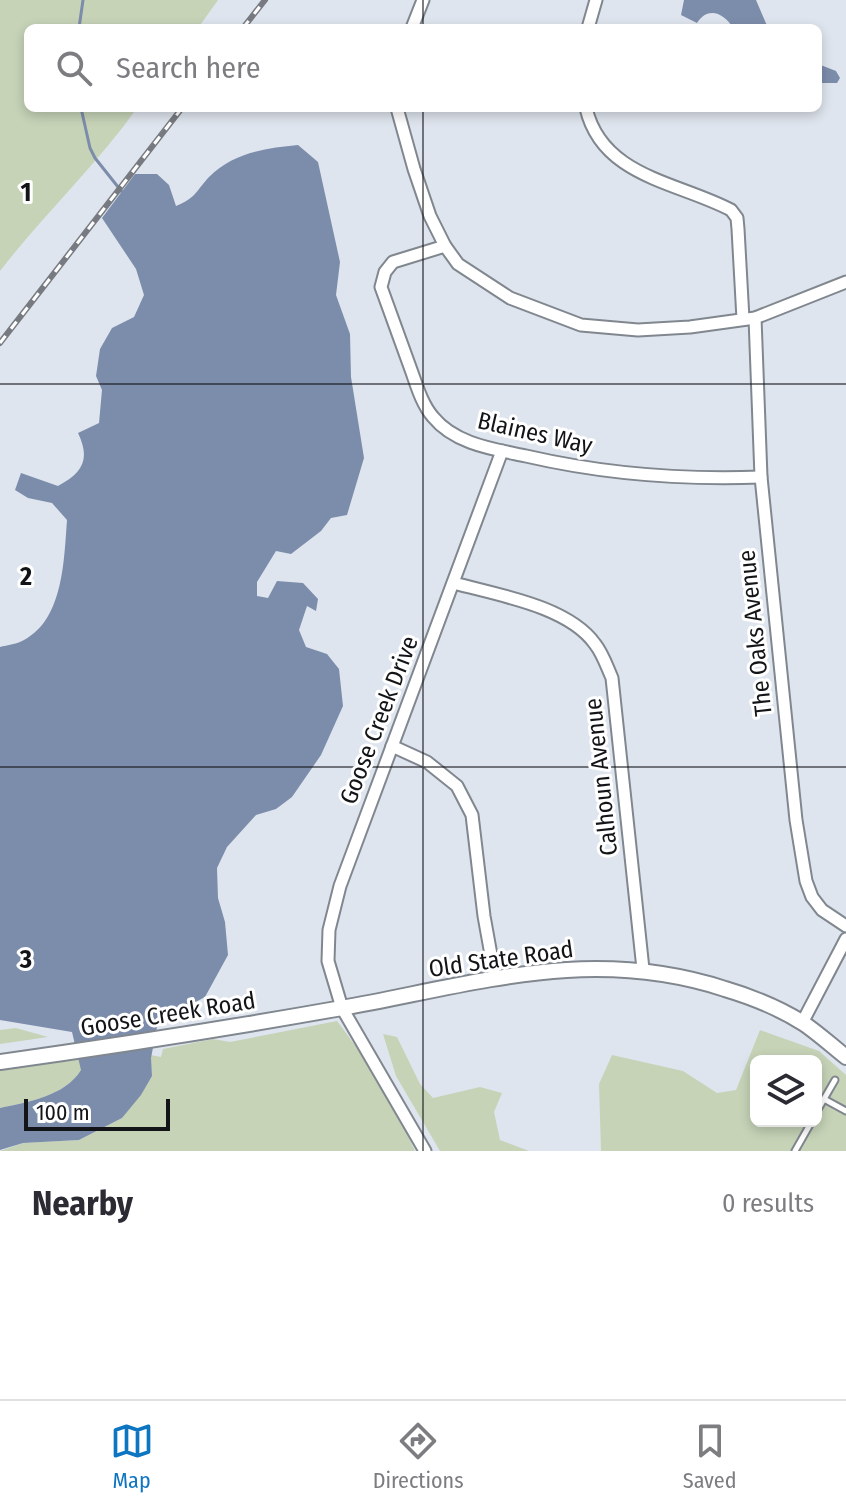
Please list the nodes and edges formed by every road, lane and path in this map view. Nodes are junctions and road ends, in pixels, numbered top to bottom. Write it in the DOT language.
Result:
graph roads {
  1 [pos="423,0"];
  2 [pos="596,0"];
  3 [pos="414,24"];
  4 [pos="589,24"];
  5 [pos="398,112"];
  6 [pos="587,112"];
  7 [pos="445,246"];
  8 [pos="846,282"];
  9 [pos="749,319"];
  10 [pos="502,451"];
  11 [pos="761,477"];
  12 [pos="454,583"];
  13 [pos="392,746"];
  14 [pos="846,926"];
  15 [pos="846,939"];
  16 [pos="643,969"];
  17 [pos="495,977"];
  18 [pos="342,1008"];
  19 [pos="802,1023"];
  20 [pos="846,1057"];
  21 [pos="0,1062"];
  22 [pos="835,1080"];
  23 [pos="824,1099"];
  24 [pos="822,1102"];
  25 [pos="846,1111"];
  26 [pos="809,1127"];
  27 [pos="425,1151"];
  28 [pos="795,1151"];
  1 -- 3 [label="street"];
  2 -- 4 [label="street"];
  5 -- 7 [label="street"];
  6 -- 9 [label="street, The Oaks Avenue"];
  7 -- 9 [label="street"];
  7 -- 10 [label="street, Blaines Way"];
  8 -- 9 [label="street"];
  9 -- 11 [label="street, The Oaks Avenue"];
  10 -- 11 [label="street, Blaines Way"];
  10 -- 12 [label="street, Goose Creek Drive"];
  11 -- 14 [label="street, The Oaks Avenue"];
  12 -- 13 [label="street, Goose Creek Drive"];
  12 -- 16 [label="street, Calhoun Avenue"];
  13 -- 17 [label="street"];
  13 -- 18 [label="street, Goose Creek Drive"];
  15 -- 19 [label="street"];
  16 -- 17 [label="main road, Old State Road"];
  16 -- 19 [label="main road, Old State Road"];
  17 -- 18 [label="main road, Old State Road"];
  18 -- 21 [label="main road, Goose Creek Road"];
  18 -- 27 [label="street, Goose Creek Drive"];
  19 -- 20 [label="main road, Old State Road"];
  22 -- 23 [label="lane"];
  23 -- 24 [label="lane"];
  23 -- 25 [label="lane"];
  26 -- 28 [label="lane"];
}
